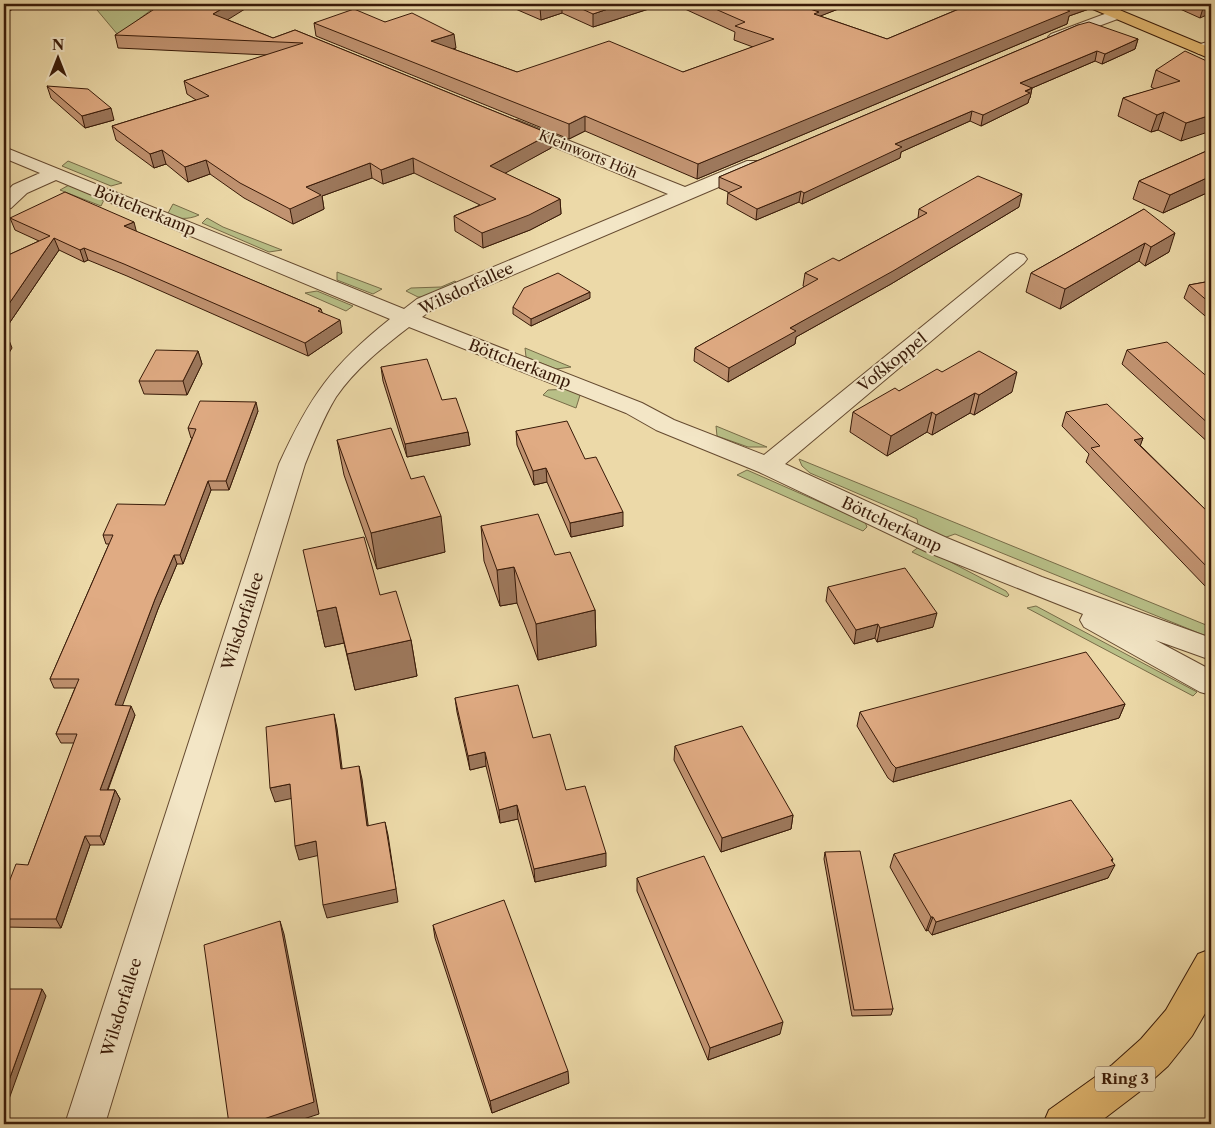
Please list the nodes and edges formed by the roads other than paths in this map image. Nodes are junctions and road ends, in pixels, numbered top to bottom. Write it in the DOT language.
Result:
graph roads {
  1 [pos="1093,4"];
  2 [pos="1118,14"];
  3 [pos="1040,43"];
  4 [pos="1207,50"];
  5 [pos="497,117"];
  6 [pos="4,152"];
  7 [pos="766,159"];
  8 [pos="56,173"];
  9 [pos="684,194"];
  10 [pos="4,204"];
  11 [pos="1018,260"];
  12 [pos="406,318"];
  13 [pos="768,466"];
  14 [pos="1032,584"];
  15 [pos="1211,650"];
  16 [pos="1211,684"];
  17 [pos="1211,966"];
  18 [pos="85,1124"];
  19 [pos="1063,1124"];
  1 -- 2 [label="main road"];
  2 -- 3 [label="street"];
  2 -- 4 [label="main road"];
  5 -- 9 [label="street, Kleinworts Höh"];
  6 -- 8 [label="street, Böttcherkamp"];
  7 -- 9 [label="street, Wilsdorfallee"];
  8 -- 10 [label="street"];
  8 -- 12 [label="street, Böttcherkamp"];
  9 -- 12 [label="street, Wilsdorfallee"];
  11 -- 13 [label="street, Voßkoppel"];
  12 -- 13 [label="street, Böttcherkamp"];
  12 -- 18 [label="street, Wilsdorfallee"];
  13 -- 14 [label="street, Böttcherkamp"];
  14 -- 15 [label="street, Böttcherkamp"];
  14 -- 16 [label="street, Böttcherkamp"];
  17 -- 19 [label="main road, Ring 3"];
}
